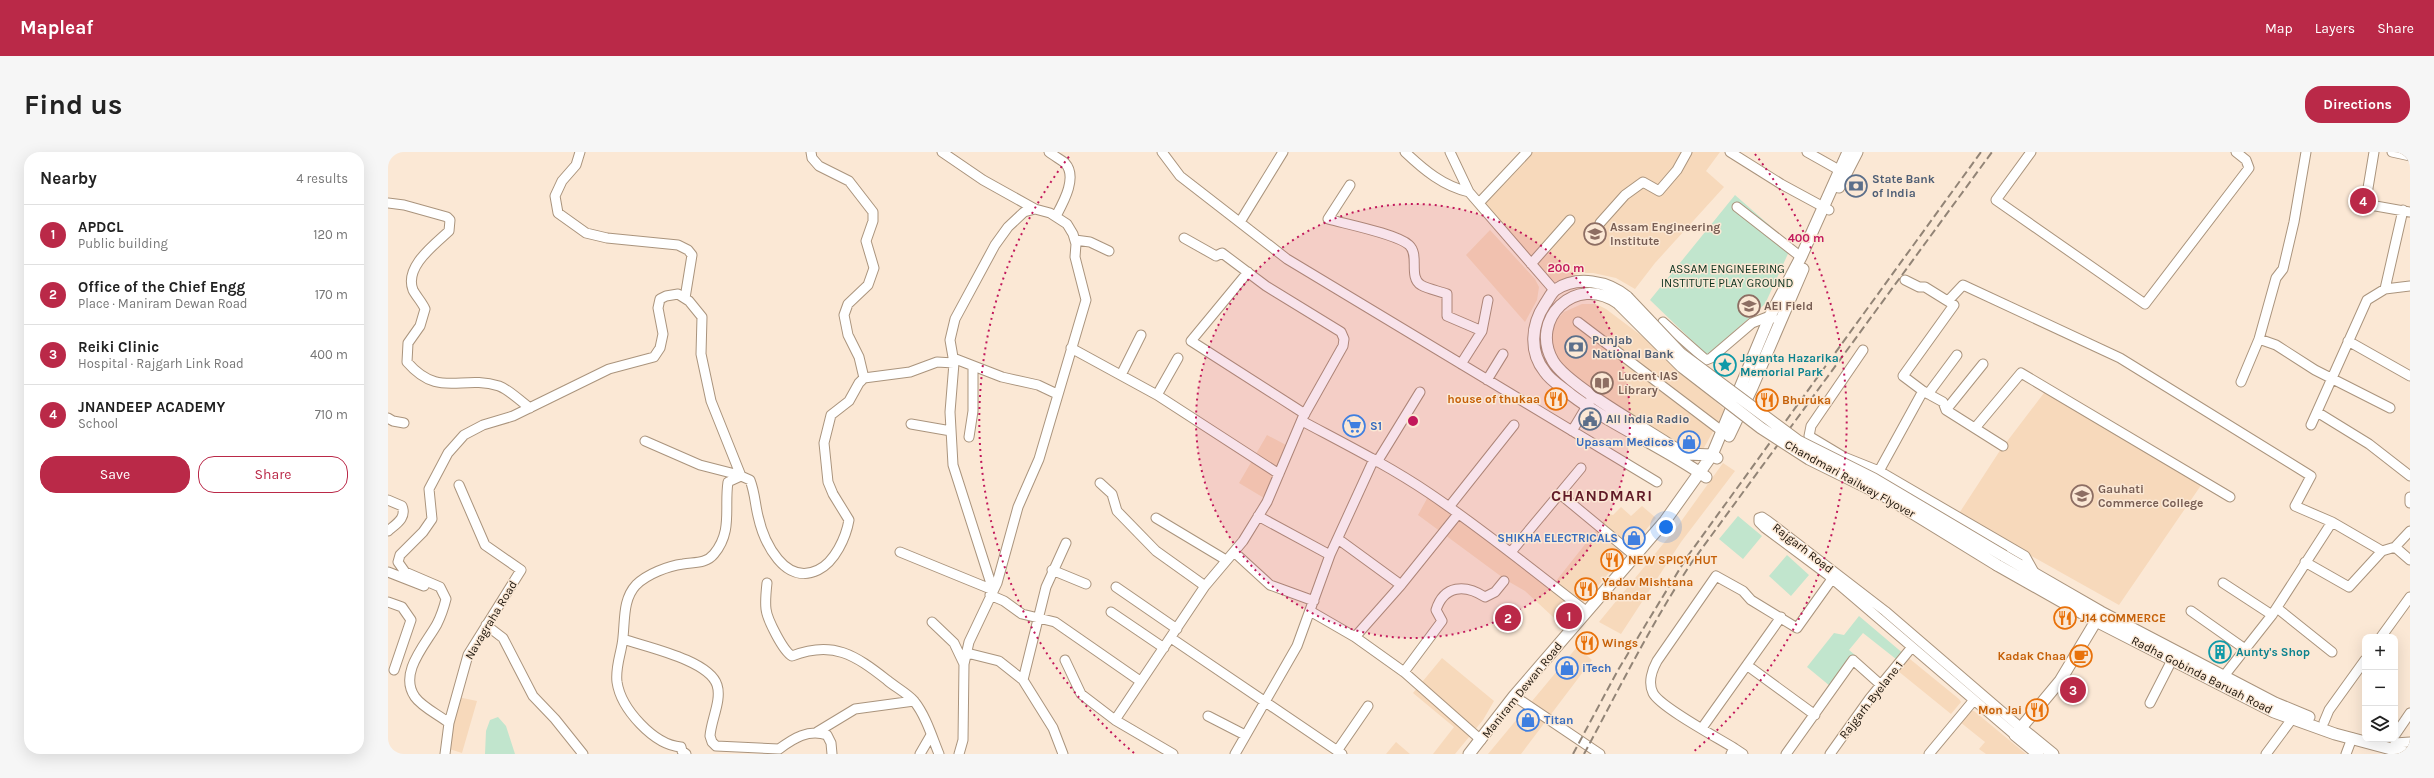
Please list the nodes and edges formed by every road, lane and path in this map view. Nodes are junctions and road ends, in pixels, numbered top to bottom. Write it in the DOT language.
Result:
graph roads {
  1 [pos="580,152"];
  2 [pos="811,152"];
  3 [pos="942,152"];
  4 [pos="1049,152"];
  5 [pos="1162,152"];
  6 [pos="1283,152"];
  7 [pos="1405,152"];
  8 [pos="1450,152"];
  9 [pos="1527,152"];
  10 [pos="1687,152"];
  11 [pos="1730,152"];
  12 [pos="1807,152"];
  13 [pos="1848,152"];
  14 [pos="1857,152"];
  15 [pos="2031,152"];
  16 [pos="2236,152"];
  17 [pos="2306,152"];
  18 [pos="2374,152"];
  19 [pos="2392,152"];
  20 [pos="2410,156"];
  21 [pos="1839,170"];
  22 [pos="1350,185"];
  23 [pos="1469,192"];
  24 [pos="1478,203"];
  25 [pos="388,204"];
  26 [pos="1737,207"];
  27 [pos="1826,208"];
  28 [pos="1035,209"];
  29 [pos="2407,211"];
  30 [pos="1056,216"];
  31 [pos="1570,220"];
  32 [pos="1240,222"];
  33 [pos="1600,223"];
  34 [pos="1184,238"];
  35 [pos="1075,240"];
  36 [pos="1110,251"];
  37 [pos="1801,257"];
  38 [pos="1531,264"];
  39 [pos="1248,272"];
  40 [pos="1905,280"];
  41 [pos="2410,286"];
  42 [pos="2385,289"];
  43 [pos="1554,290"];
  44 [pos="685,298"];
  45 [pos="1488,300"];
  46 [pos="1622,300"];
  47 [pos="1948,301"];
  48 [pos="1775,319"];
  49 [pos="1578,322"];
  50 [pos="1663,322"];
  51 [pos="1482,331"];
  52 [pos="1141,335"];
  53 [pos="2259,339"];
  54 [pos="2348,341"];
  55 [pos="1071,348"];
  56 [pos="1863,350"];
  57 [pos="1503,354"];
  58 [pos="1957,355"];
  59 [pos="1178,358"];
  60 [pos="953,360"];
  61 [pos="1461,364"];
  62 [pos="1983,364"];
  63 [pos="973,366"];
  64 [pos="1121,375"];
  65 [pos="2410,376"];
  66 [pos="864,378"];
  67 [pos="2333,378"];
  68 [pos="1487,380"];
  69 [pos="2240,382"];
  70 [pos="1420,392"];
  71 [pos="1925,392"];
  72 [pos="1057,394"];
  73 [pos="1157,395"];
  74 [pos="1595,396"];
  75 [pos="1586,406"];
  76 [pos="530,408"];
  77 [pos="2390,408"];
  78 [pos="1946,410"];
  79 [pos="2317,412"];
  80 [pos="1304,417"];
  81 [pos="388,418"];
  82 [pos="404,424"];
  83 [pos="910,424"];
  84 [pos="1514,425"];
  85 [pos="2311,425"];
  86 [pos="1974,428"];
  87 [pos="951,431"];
  88 [pos="1572,431"];
  89 [pos="1723,432"];
  90 [pos="969,437"];
  91 [pos="645,441"];
  92 [pos="2003,446"];
  93 [pos="1715,458"];
  94 [pos="1375,461"];
  95 [pos="1581,468"];
  96 [pos="1879,471"];
  97 [pos="1279,474"];
  98 [pos="1703,475"];
  99 [pos="740,476"];
  100 [pos="2410,476"];
  101 [pos="1657,482"];
  102 [pos="1100,484"];
  103 [pos="459,485"];
  104 [pos="1560,494"];
  105 [pos="2230,497"];
  106 [pos="2410,497"];
  107 [pos="388,500"];
  108 [pos="2410,502"];
  109 [pos="1449,507"];
  110 [pos="1458,514"];
  111 [pos="1258,516"];
  112 [pos="1156,518"];
  113 [pos="2332,522"];
  114 [pos="388,531"];
  115 [pos="2410,531"];
  116 [pos="1338,539"];
  117 [pos="1066,543"];
  118 [pos="2395,547"];
  119 [pos="900,552"];
  120 [pos="1234,552"];
  121 [pos="1511,552"];
  122 [pos="2382,552"];
  123 [pos="1330,555"];
  124 [pos="1635,556"];
  125 [pos="1226,560"];
  126 [pos="2410,560"];
  127 [pos="2305,562"];
  128 [pos="1052,570"];
  129 [pos="388,572"];
  130 [pos="1832,579"];
  131 [pos="2033,580"];
  132 [pos="1504,581"];
  133 [pos="766,583"];
  134 [pos="2223,583"];
  135 [pos="1086,584"];
  136 [pos="432,585"];
  137 [pos="1401,585"];
  138 [pos="1205,586"];
  139 [pos="1116,587"];
  140 [pos="992,593"];
  141 [pos="2410,597"];
  142 [pos="1314,601"];
  143 [pos="388,602"];
  144 [pos="1310,611"];
  145 [pos="2191,611"];
  146 [pos="1111,612"];
  147 [pos="1587,612"];
  148 [pos="2274,612"];
  149 [pos="1781,617"];
  150 [pos="2099,617"];
  151 [pos="1038,619"];
  152 [pos="932,622"];
  153 [pos="486,625"];
  154 [pos="1177,629"];
  155 [pos="2384,634"];
  156 [pos="1356,637"];
  157 [pos="1171,638"];
  158 [pos="623,639"];
  159 [pos="1912,647"];
  160 [pos="1164,648"];
  161 [pos="2245,649"];
  162 [pos="967,652"];
  163 [pos="2332,652"];
  164 [pos="1065,660"];
  165 [pos="2172,660"];
  166 [pos="964,664"];
  167 [pos="2362,664"];
  168 [pos="1748,666"];
  169 [pos="394,670"];
  170 [pos="1404,672"];
  171 [pos="1024,680"];
  172 [pos="2220,680"];
  173 [pos="1140,681"];
  174 [pos="1880,685"];
  175 [pos="1517,698"];
  176 [pos="1974,700"];
  177 [pos="914,701"];
  178 [pos="1263,702"];
  179 [pos="2150,704"];
  180 [pos="1368,706"];
  181 [pos="2410,713"];
  182 [pos="1814,715"];
  183 [pos="1208,716"];
  184 [pos="2292,719"];
  185 [pos="1115,720"];
  186 [pos="449,722"];
  187 [pos="2324,722"];
  188 [pos="1702,728"];
  189 [pos="2398,731"];
  190 [pos="817,732"];
  191 [pos="2018,732"];
  192 [pos="2362,733"];
  193 [pos="931,735"];
  194 [pos="1245,735"];
  195 [pos="2352,738"];
  196 [pos="2362,739"];
  197 [pos="1481,740"];
  198 [pos="2391,742"];
  199 [pos="2398,742"];
  200 [pos="2410,742"];
  201 [pos="2410,747"];
  202 [pos="1163,751"];
  203 [pos="1733,751"];
  204 [pos="1340,752"];
  205 [pos="445,754"];
  206 [pos="583,754"];
  207 [pos="686,754"];
  208 [pos="832,754"];
  209 [pos="920,754"];
  210 [pos="939,754"];
  211 [pos="960,754"];
  212 [pos="1063,754"];
  213 [pos="1173,754"];
  214 [pos="1235,754"];
  215 [pos="1469,754"];
  216 [pos="1479,754"];
  217 [pos="1600,754"];
  218 [pos="1744,754"];
  219 [pos="1786,754"];
  220 [pos="1830,754"];
  221 [pos="1929,754"];
  222 [pos="2038,754"];
  223 [pos="2053,754"];
  224 [pos="2266,754"];
  225 [pos="2346,754"];
  226 [pos="2410,754"];
  1 -- 44 [label="street"];
  2 -- 66 [label="street"];
  3 -- 28 [label="street"];
  4 -- 30 [label="street"];
  5 -- 32 [label="street"];
  6 -- 32 [label="street"];
  7 -- 23 [label="street"];
  8 -- 23 [label="street"];
  9 -- 24 [label="street"];
  10 -- 33 [label="street"];
  11 -- 27 [label="street"];
  12 -- 21 [label="street"];
  13 -- 21 [label="main road, Maniram Dewan Road"];
  14 -- 27 [label="main road, Maniram Dewan Road"];
  15 -- 16 [label="street"];
  17 -- 53 [label="street"];
  18 -- 29 [label="street"];
  19 -- 20 [label="street"];
  21 -- 27 [label="main road, Maniram Dewan Road"];
  22 -- 51 [label="street"];
  23 -- 24 [label="street"];
  24 -- 38 [label="street"];
  25 -- 76 [label="street"];
  26 -- 37 [label="street"];
  27 -- 37 [label="main road, Maniram Dewan Road"];
  27 -- 48 [label="main road, Maniram Dewan Road"];
  28 -- 30 [label="street"];
  28 -- 60 [label="street"];
  29 -- 42 [label="street"];
  30 -- 35 [label="street"];
  31 -- 38 [label="street"];
  32 -- 61 [label="street"];
  34 -- 39 [label="street"];
  35 -- 36 [label="street"];
  35 -- 55 [label="street"];
  37 -- 48 [label="main road, Maniram Dewan Road"];
  38 -- 43 [label="street"];
  39 -- 80 [label="street"];
  39 -- 80 [label="street"];
  40 -- 47 [label="street"];
  41 -- 42 [label="street"];
  42 -- 54 [label="street"];
  43 -- 46 [label="main road, Chandmari Railway Flyover"];
  43 -- 75 [label="main road"];
  44 -- 76 [label="street"];
  44 -- 99 [label="street"];
  45 -- 51 [label="street"];
  46 -- 74 [label="main road, Chandmari Railway Flyover"];
  46 -- 131 [label="main road, Chandmari Railway Flyover, bridge"];
  47 -- 71 [label="street"];
  47 -- 113 [label="street"];
  48 -- 50 [label="street"];
  48 -- 89 [label="main road, Maniram Dewan Road"];
  48 -- 93 [label="main road, Maniram Dewan Road"];
  49 -- 89 [label="street"];
  51 -- 61 [label="street"];
  52 -- 64 [label="street"];
  53 -- 67 [label="street"];
  53 -- 69 [label="street"];
  54 -- 65 [label="street"];
  54 -- 67 [label="street"];
  55 -- 64 [label="street"];
  55 -- 72 [label="street"];
  56 -- 96 [label="street"];
  57 -- 68 [label="street"];
  58 -- 71 [label="street"];
  59 -- 73 [label="street"];
  60 -- 63 [label="street"];
  60 -- 66 [label="street"];
  60 -- 87 [label="street"];
  61 -- 68 [label="street"];
  62 -- 78 [label="street"];
  63 -- 72 [label="street"];
  63 -- 90 [label="street"];
  64 -- 73 [label="street"];
  66 -- 99 [label="street"];
  67 -- 77 [label="street"];
  67 -- 79 [label="street"];
  68 -- 88 [label="street"];
  70 -- 94 [label="street"];
  71 -- 78 [label="street"];
  71 -- 96 [label="street"];
  72 -- 140 [label="street"];
  73 -- 97 [label="street"];
  74 -- 75 [label="street"];
  74 -- 93 [label="main road"];
  75 -- 88 [label="street"];
  75 -- 98 [label="main road"];
  76 -- 136 [label="street"];
  78 -- 86 [label="street"];
  79 -- 85 [label="street"];
  79 -- 100 [label="street"];
  80 -- 94 [label="street"];
  80 -- 97 [label="street"];
  81 -- 82 [label="street"];
  83 -- 87 [label="street"];
  84 -- 109 [label="street"];
  86 -- 92 [label="street"];
  86 -- 105 [label="street"];
  87 -- 140 [label="street"];
  88 -- 101 [label="street"];
  89 -- 93 [label="main road, Maniram Dewan Road"];
  91 -- 99 [label="street"];
  93 -- 98 [label="main road, Maniram Dewan Road"];
  94 -- 109 [label="street"];
  94 -- 116 [label="street"];
  95 -- 104 [label="street"];
  96 -- 131 [label="street"];
  97 -- 111 [label="street"];
  98 -- 124 [label="main road, Maniram Dewan Road"];
  98 -- 175 [label="main road, Maniram Dewan Road"];
  99 -- 158 [label="street"];
  102 -- 138 [label="street"];
  103 -- 153 [label="street, Navagraha Road"];
  104 -- 121 [label="street"];
  104 -- 124 [label="street"];
  106 -- 108 [label="street"];
  107 -- 114 [label="street"];
  109 -- 110 [label="street"];
  110 -- 121 [label="street"];
  110 -- 137 [label="street"];
  111 -- 120 [label="street"];
  111 -- 123 [label="street"];
  112 -- 125 [label="street"];
  113 -- 122 [label="street"];
  113 -- 127 [label="street"];
  115 -- 118 [label="street"];
  116 -- 123 [label="street"];
  116 -- 137 [label="street"];
  117 -- 128 [label="street"];
  118 -- 122 [label="street"];
  118 -- 126 [label="street"];
  119 -- 140 [label="street"];
  120 -- 125 [label="street"];
  120 -- 142 [label="street"];
  121 -- 147 [label="street"];
  122 -- 127 [label="street"];
  123 -- 142 [label="street"];
  124 -- 147 [label="main road, Maniram Dewan Road"];
  125 -- 138 [label="street"];
  127 -- 148 [label="street"];
  128 -- 135 [label="street"];
  128 -- 151 [label="street"];
  129 -- 136 [label="street"];
  130 -- 149 [label="street"];
  130 -- 159 [label="street, Rajgarh Road"];
  130 -- 191 [label="street, Rajgarh Road"];
  131 -- 150 [label="main road, Radha Gobinda Baruah Road"];
  132 -- 170 [label="street"];
  133 -- 177 [label="street"];
  134 -- 148 [label="street"];
  136 -- 186 [label="street"];
  137 -- 156 [label="street"];
  138 -- 154 [label="street"];
  139 -- 154 [label="street"];
  140 -- 151 [label="street"];
  140 -- 162 [label="street"];
  141 -- 155 [label="street"];
  142 -- 144 [label="street"];
  143 -- 169 [label="street"];
  144 -- 156 [label="street"];
  144 -- 178 [label="street"];
  145 -- 161 [label="street"];
  146 -- 160 [label="street"];
  147 -- 175 [label="main road, Maniram Dewan Road"];
  148 -- 161 [label="street"];
  148 -- 163 [label="street"];
  149 -- 168 [label="street"];
  149 -- 188 [label="street"];
  150 -- 165 [label="main road, Radha Gobinda Baruah Road"];
  150 -- 172 [label="main road, Radha Gobinda Baruah Road"];
  150 -- 191 [label="main road"];
  151 -- 171 [label="street"];
  151 -- 173 [label="street"];
  152 -- 166 [label="street"];
  153 -- 186 [label="street, Navagraha Road"];
  153 -- 206 [label="street"];
  154 -- 157 [label="street"];
  156 -- 170 [label="street"];
  157 -- 160 [label="street"];
  157 -- 178 [label="street"];
  158 -- 190 [label="street"];
  158 -- 207 [label="street"];
  159 -- 174 [label="street, Rajgarh Byelane 1"];
  159 -- 176 [label="street, Rajgarh Road"];
  160 -- 173 [label="street"];
  161 -- 172 [label="street"];
  162 -- 166 [label="street"];
  162 -- 171 [label="street"];
  164 -- 185 [label="street"];
  165 -- 172 [label="main road, Radha Gobinda Baruah Road"];
  165 -- 179 [label="street"];
  166 -- 211 [label="street"];
  167 -- 187 [label="street"];
  168 -- 182 [label="street"];
  168 -- 188 [label="street"];
  170 -- 197 [label="street"];
  171 -- 212 [label="street"];
  172 -- 184 [label="main road, Radha Gobinda Baruah Road"];
  172 -- 187 [label="main road, Radha Gobinda Baruah Road"];
  173 -- 185 [label="street"];
  174 -- 182 [label="street"];
  174 -- 220 [label="street, Rajgarh Byelane 1"];
  175 -- 197 [label="main road, Maniram Dewan Road"];
  175 -- 216 [label="main road, Maniram Dewan Road"];
  175 -- 217 [label="street"];
  176 -- 191 [label="street, Rajgarh Road"];
  176 -- 221 [label="street"];
  177 -- 190 [label="street"];
  177 -- 193 [label="street"];
  178 -- 194 [label="street"];
  178 -- 204 [label="street"];
  180 -- 204 [label="street"];
  181 -- 189 [label="street"];
  182 -- 219 [label="street"];
  183 -- 194 [label="street"];
  184 -- 195 [label="main road, Radha Gobinda Baruah Road"];
  184 -- 224 [label="street"];
  185 -- 202 [label="street"];
  186 -- 205 [label="street, Navagraha Road"];
  187 -- 192 [label="main road, Radha Gobinda Baruah Road"];
  188 -- 203 [label="street"];
  190 -- 208 [label="street"];
  191 -- 222 [label="main road, Rajgarh Road"];
  191 -- 223 [label="main road, Rajgarh Road"];
  193 -- 209 [label="street"];
  193 -- 210 [label="street"];
  194 -- 214 [label="street"];
  195 -- 196 [label="main road, Radha Gobinda Baruah Road"];
  195 -- 225 [label="street"];
  197 -- 215 [label="main road, Maniram Dewan Road"];
  198 -- 201 [label="main road"];
  198 -- 226 [label="main road"];
  199 -- 200 [label="street"];
  202 -- 213 [label="street"];
  203 -- 218 [label="street"];
}
